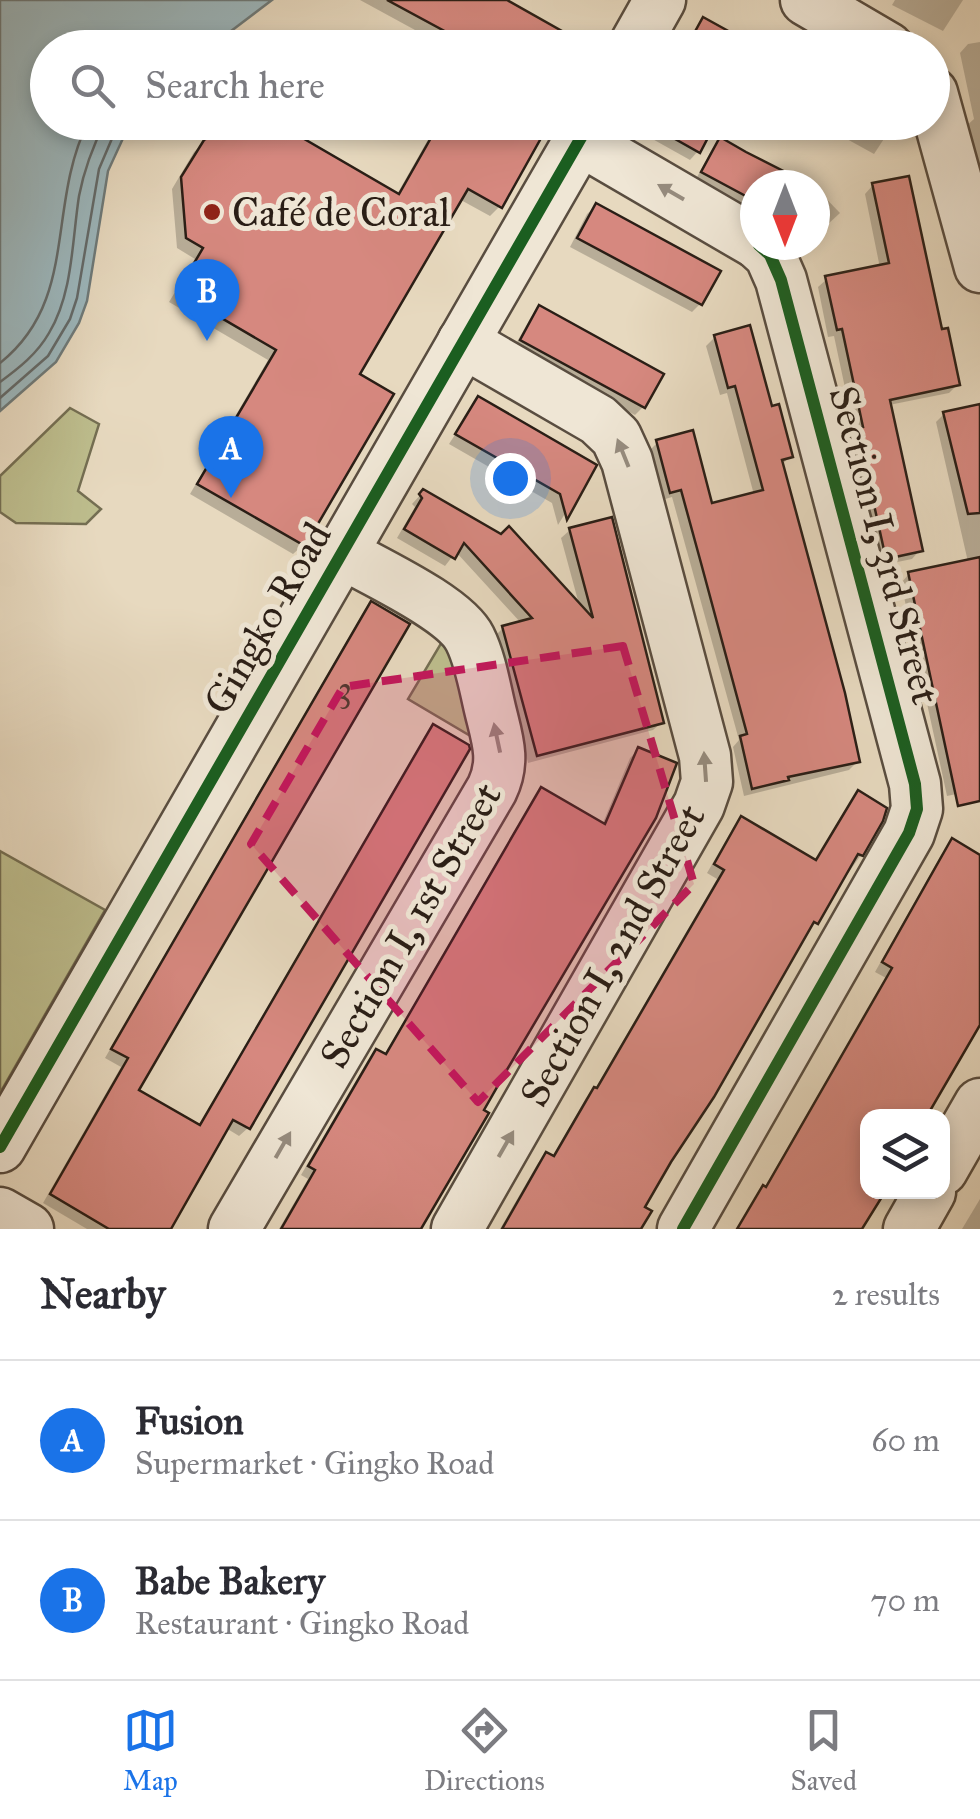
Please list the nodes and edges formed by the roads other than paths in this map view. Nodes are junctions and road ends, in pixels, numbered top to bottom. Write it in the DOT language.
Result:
graph roads {
  1 [pos="660,0"];
  2 [pos="806,0"];
  3 [pos="643,30"];
  4 [pos="857,30"];
  5 [pos="580,140"];
  6 [pos="599,140"];
  7 [pos="945,140"];
  8 [pos="740,232"];
  9 [pos="772,260"];
  10 [pos="980,267"];
  11 [pos="463,342"];
  12 [pos="342,553"];
  13 [pos="980,1104"];
  14 [pos="0,1147"];
  15 [pos="950,1156"];
  16 [pos="926,1199"];
  17 [pos="0,1213"];
  18 [pos="28,1229"];
  19 [pos="234,1229"];
  20 [pos="457,1229"];
  21 [pos="683,1229"];
  22 [pos="908,1229"];
  1 -- 3 [label="street"];
  2 -- 4 [label="street"];
  5 -- 11 [label="street, Gingko Road"];
  8 -- 6 [label="street, Section I, 3rd Street, one-way"];
  7 -- 10 [label="street"];
  9 -- 21 [label="street, Section I, 3rd Street"];
  11 -- 12 [label="street, Gingko Road"];
  20 -- 11 [label="street, Section I, 2nd Street, one-way"];
  12 -- 14 [label="street, Gingko Road"];
  19 -- 12 [label="street, Section I, 1st Street, one-way"];
  13 -- 15 [label="street"];
  16 -- 22 [label="street"];
  17 -- 18 [label="street"];
}
